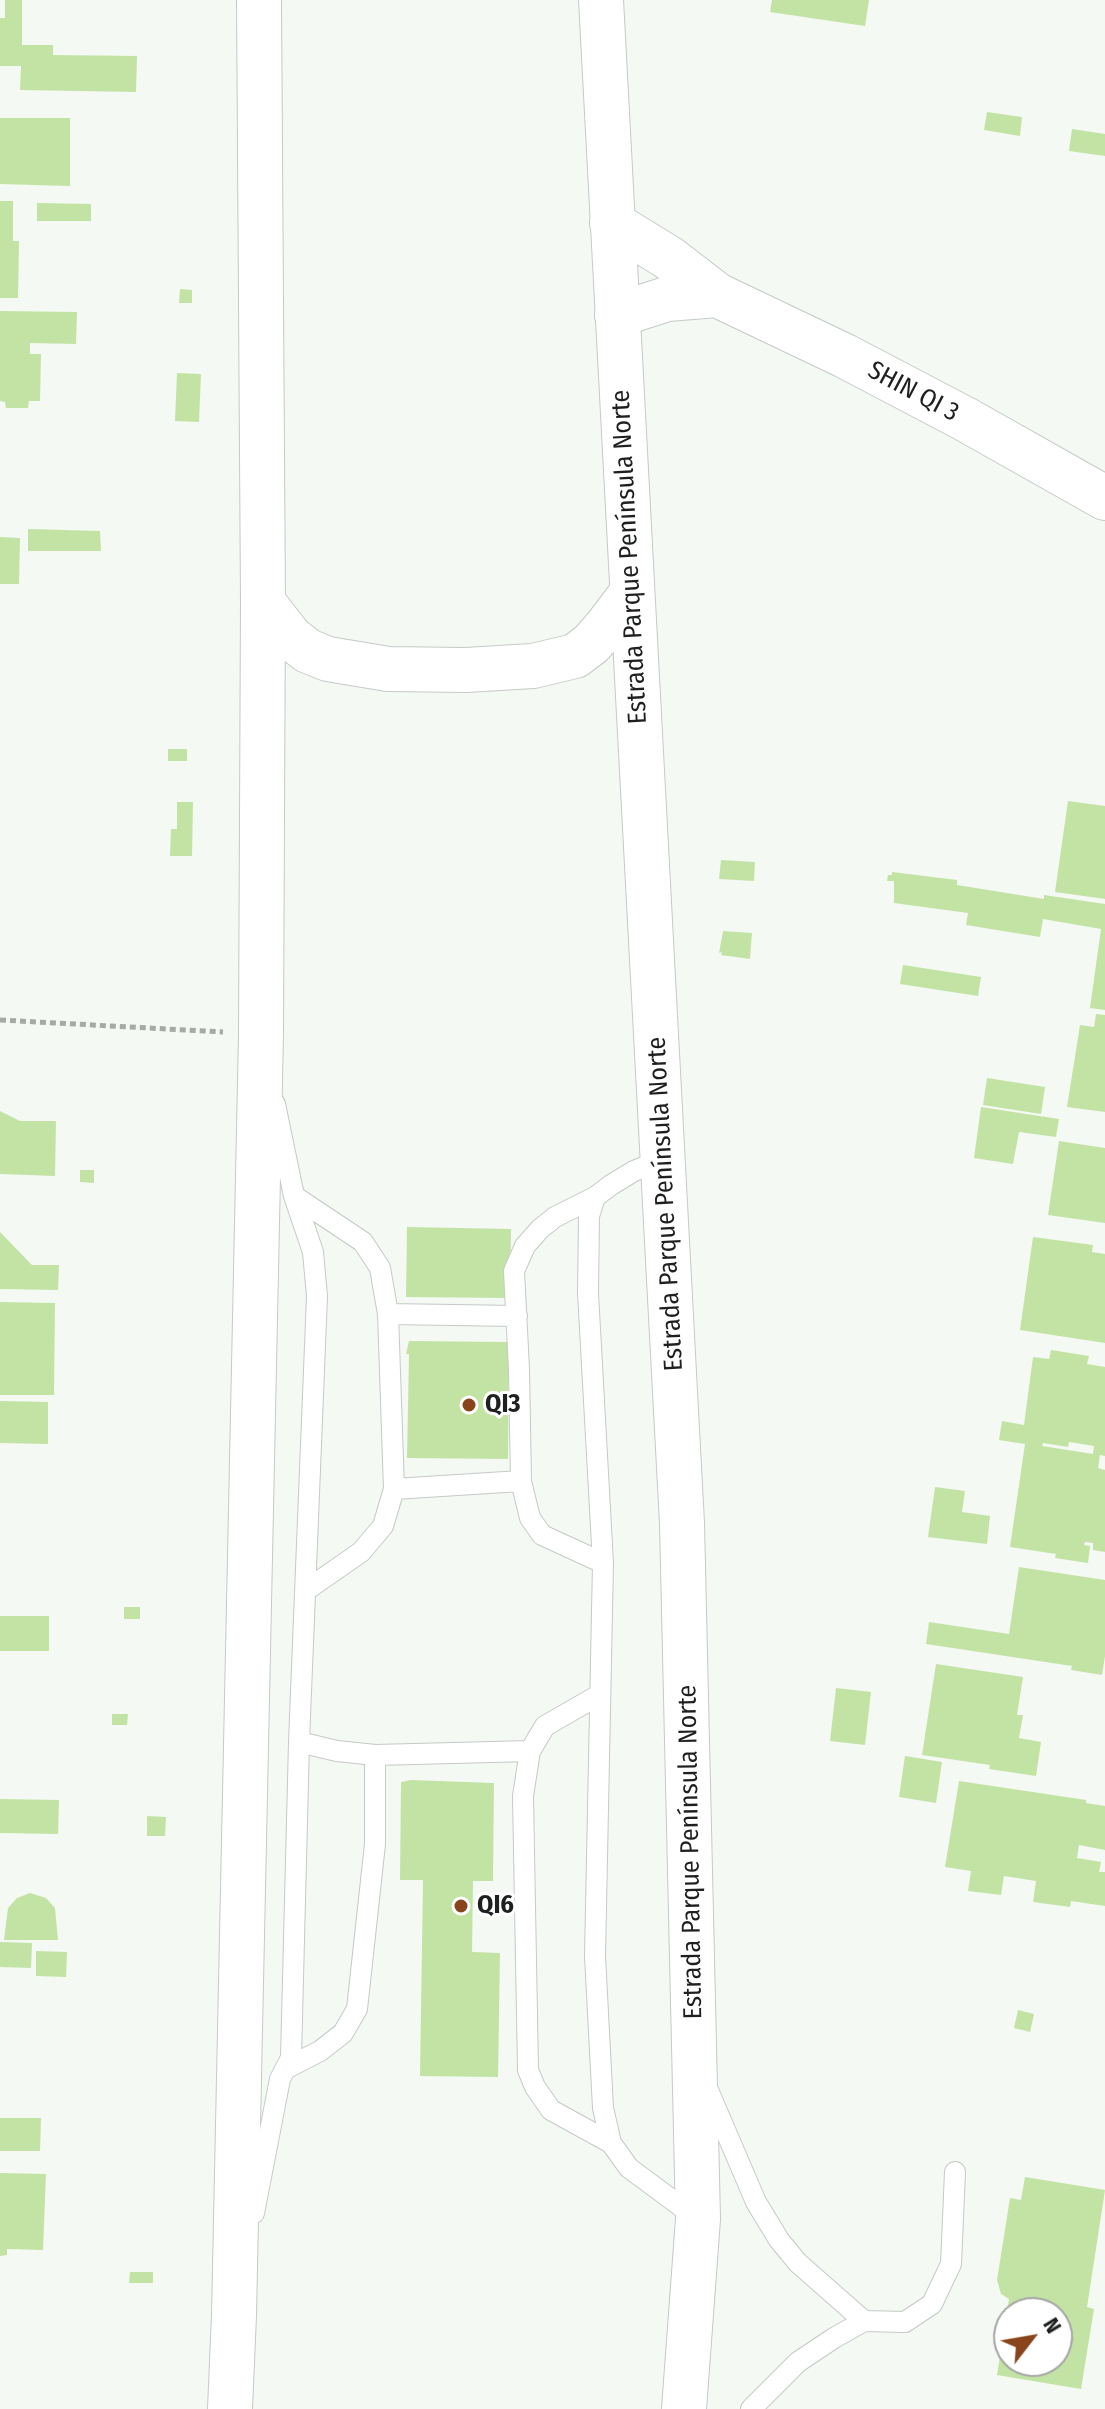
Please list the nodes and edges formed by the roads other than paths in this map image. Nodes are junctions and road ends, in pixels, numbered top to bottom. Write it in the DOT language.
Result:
graph roads {
  1 [pos="259,0"];
  2 [pos="601,0"];
  3 [pos="612,223"];
  4 [pos="717,295"];
  5 [pos="617,315"];
  6 [pos="1105,498"];
  7 [pos="631,594"];
  8 [pos="263,602"];
  9 [pos="261,1034"];
  10 [pos="664,1158"];
  11 [pos="294,1196"];
  12 [pos="595,1197"];
  13 [pos="388,1314"];
  14 [pos="517,1316"];
  15 [pos="521,1481"];
  16 [pos="394,1489"];
  17 [pos="603,1563"];
  18 [pos="305,1591"];
  19 [pos="599,1695"];
  20 [pos="299,1742"];
  21 [pos="530,1751"];
  22 [pos="375,1755"];
  23 [pos="696,2061"];
  24 [pos="287,2068"];
  25 [pos="611,2143"];
  26 [pos="955,2172"];
  27 [pos="698,2219"];
  28 [pos="234,2315"];
  29 [pos="864,2321"];
  30 [pos="230,2409"];
  31 [pos="684,2409"];
  32 [pos="751,2409"];
  1 -- 8 [label="main road"];
  2 -- 3 [label="main road, Estrada Parque Península Norte"];
  3 -- 4 [label="main road, SHIN QI 3"];
  3 -- 5 [label="main road, Estrada Parque Península Norte"];
  4 -- 5 [label="main road"];
  4 -- 6 [label="main road, SHIN QI 3"];
  5 -- 7 [label="main road, Estrada Parque Península Norte"];
  7 -- 8 [label="main road"];
  7 -- 10 [label="main road, Estrada Parque Península Norte"];
  8 -- 9 [label="main road"];
  9 -- 11 [label="lane"];
  9 -- 28 [label="main road"];
  10 -- 12 [label="lane"];
  10 -- 23 [label="main road, Estrada Parque Península Norte"];
  11 -- 13 [label="lane"];
  11 -- 18 [label="lane"];
  12 -- 14 [label="lane"];
  12 -- 17 [label="lane"];
  13 -- 14 [label="lane"];
  13 -- 16 [label="lane"];
  14 -- 15 [label="lane"];
  15 -- 16 [label="lane"];
  15 -- 17 [label="lane"];
  16 -- 18 [label="lane"];
  17 -- 19 [label="lane"];
  18 -- 20 [label="lane"];
  19 -- 21 [label="lane"];
  19 -- 25 [label="lane"];
  20 -- 22 [label="lane"];
  20 -- 24 [label="lane"];
  21 -- 22 [label="lane"];
  21 -- 25 [label="lane"];
  22 -- 24 [label="lane"];
  23 -- 27 [label="main road, Estrada Parque Península Norte"];
  23 -- 29 [label="lane"];
  24 -- 28 [label="lane"];
  25 -- 27 [label="lane"];
  26 -- 29 [label="lane"];
  27 -- 31 [label="main road, Estrada Parque Península Norte"];
  28 -- 30 [label="main road"];
  29 -- 32 [label="lane"];
}
